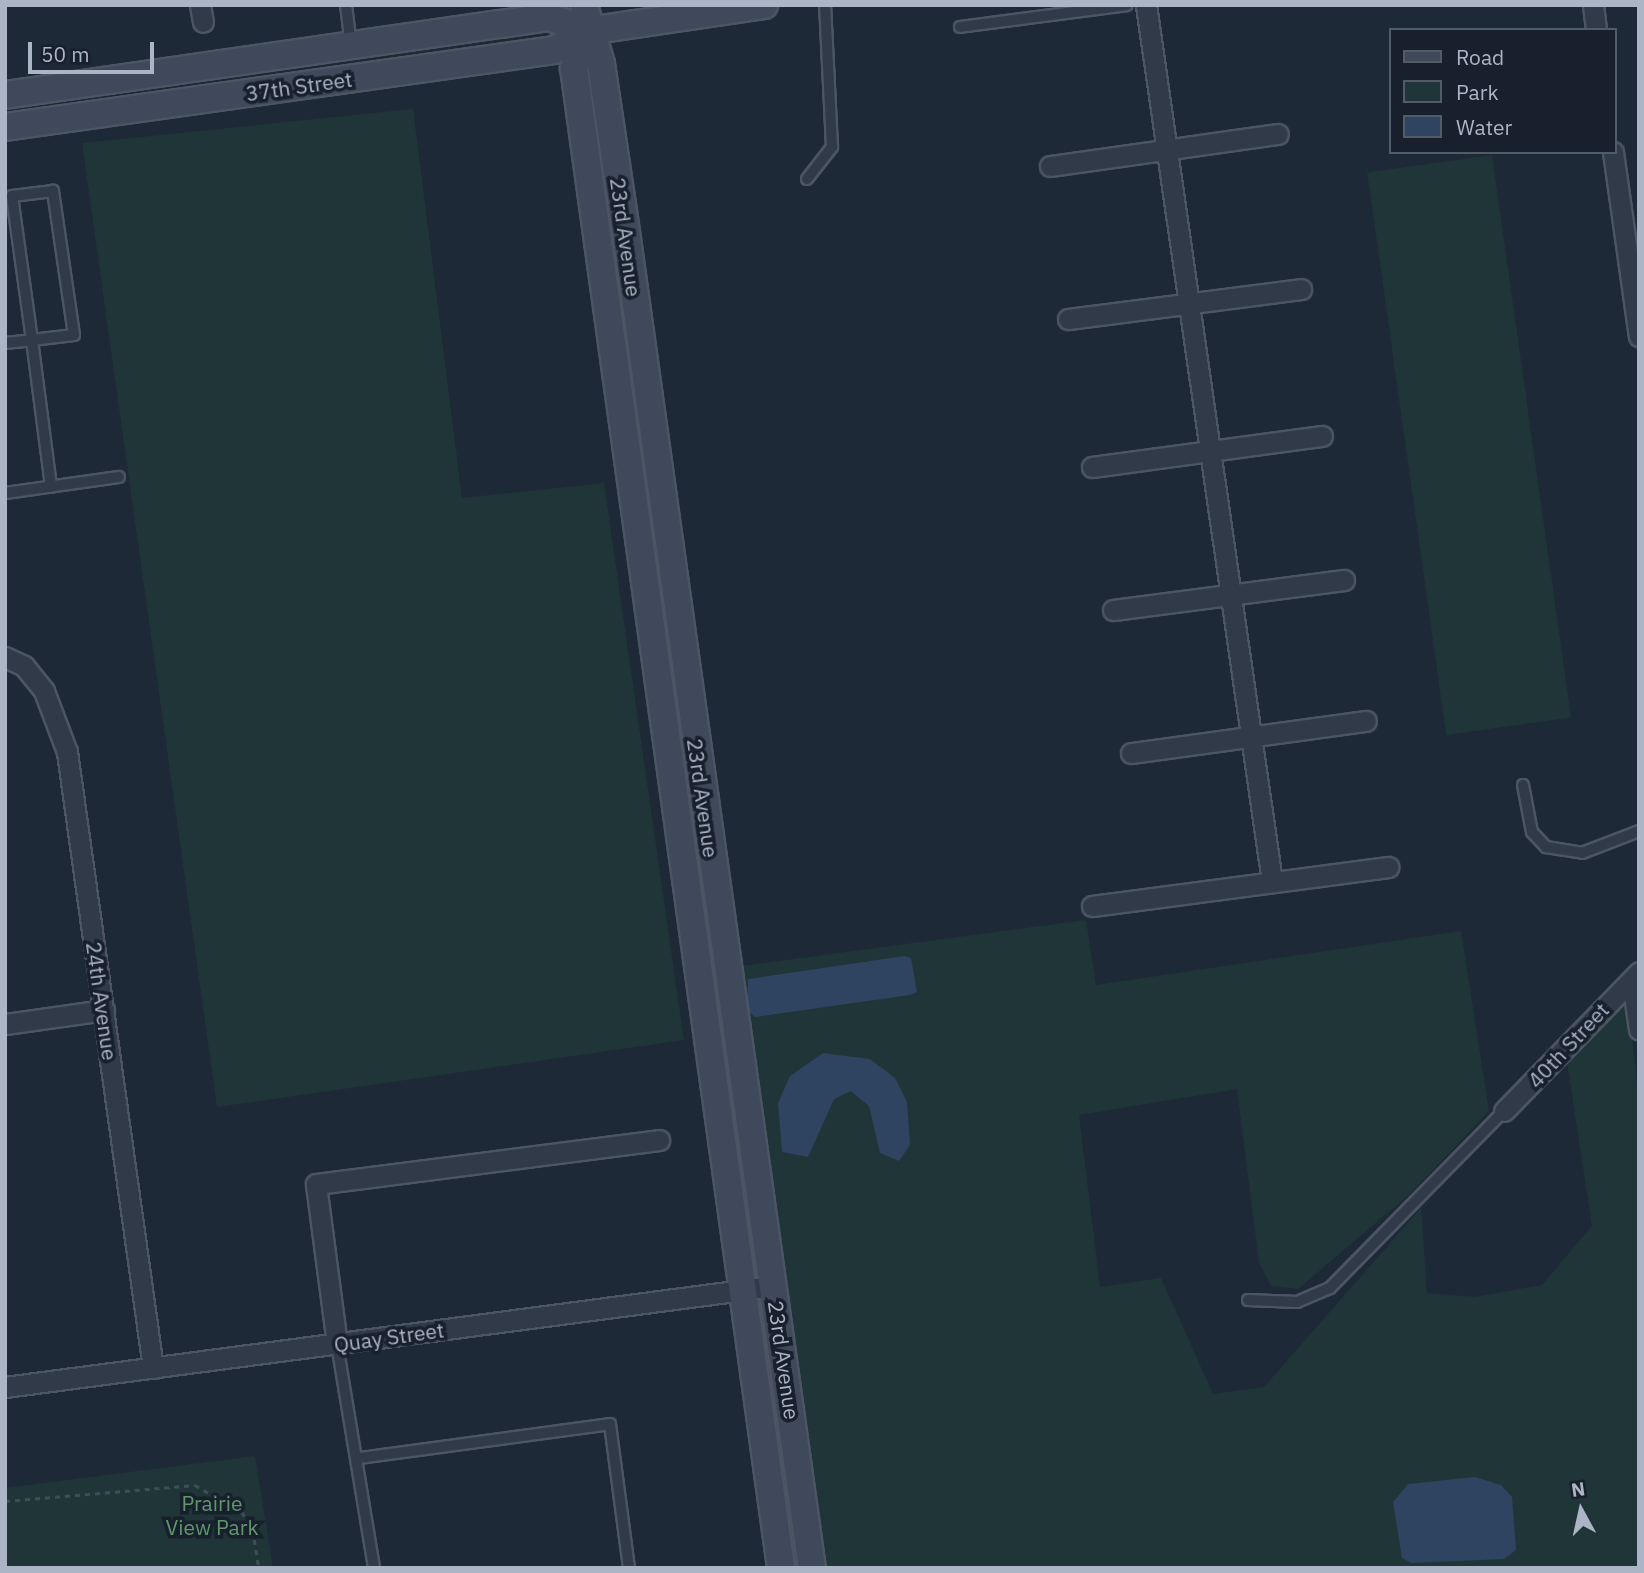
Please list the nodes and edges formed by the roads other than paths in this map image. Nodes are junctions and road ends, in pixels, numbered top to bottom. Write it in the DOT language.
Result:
graph roads {
  1 [pos="346,5"];
  2 [pos="825,5"];
  3 [pos="1127,5"];
  4 [pos="1146,5"];
  5 [pos="1593,5"];
  6 [pos="748,6"];
  7 [pos="586,18"];
  8 [pos="960,27"];
  9 [pos="1596,28"];
  10 [pos="351,44"];
  11 [pos="101,80"];
  12 [pos="5,95"];
  13 [pos="106,113"];
  14 [pos="5,127"];
  15 [pos="1278,134"];
  16 [pos="1166,150"];
  17 [pos="1613,154"];
  18 [pos="1050,166"];
  19 [pos="807,179"];
  20 [pos="1301,289"];
  21 [pos="1188,304"];
  22 [pos="1068,319"];
  23 [pos="1639,336"];
  24 [pos="32,340"];
  25 [pos="5,343"];
  26 [pos="1322,436"];
  27 [pos="1208,451"];
  28 [pos="1092,467"];
  29 [pos="119,478"];
  30 [pos="51,487"];
  31 [pos="5,494"];
  32 [pos="1344,580"];
  33 [pos="1229,595"];
  34 [pos="1113,610"];
  35 [pos="5,657"];
  36 [pos="1366,721"];
  37 [pos="1250,737"];
  38 [pos="1131,753"];
  39 [pos="1523,786"];
  40 [pos="1639,831"];
  41 [pos="1388,867"];
  42 [pos="1272,882"];
  43 [pos="1092,906"];
  44 [pos="1635,976"];
  45 [pos="104,1010"];
  46 [pos="5,1024"];
  47 [pos="1639,1030"];
  48 [pos="1504,1111"];
  49 [pos="659,1140"];
  50 [pos="773,1286"];
  51 [pos="744,1290"];
  52 [pos="1248,1300"];
  53 [pos="337,1344"];
  54 [pos="153,1368"];
  55 [pos="5,1387"];
  56 [pos="360,1458"];
  57 [pos="374,1568"];
  58 [pos="629,1568"];
  59 [pos="781,1568"];
  60 [pos="812,1568"];
  1 -- 10 [label="lane"];
  2 -- 19 [label="lane"];
  3 -- 8 [label="lane"];
  4 -- 16 [label="street"];
  5 -- 9 [label="street"];
  6 -- 7 [label="main road, 37th Street"];
  7 -- 10 [label="main road, 37th Street"];
  7 -- 13 [label="main road, 37th Street"];
  7 -- 50 [label="main road, 23rd Avenue"];
  7 -- 51 [label="main road, 23rd Avenue"];
  10 -- 11 [label="main road, 37th Street"];
  11 -- 12 [label="main road, 37th Street"];
  11 -- 13 [label="main road"];
  13 -- 14 [label="main road, 37th Street"];
  15 -- 16 [label="street"];
  16 -- 18 [label="street"];
  16 -- 21 [label="street"];
  17 -- 23 [label="street"];
  20 -- 21 [label="street"];
  21 -- 22 [label="street"];
  21 -- 27 [label="street"];
  24 -- 24 [label="lane"];
  24 -- 25 [label="lane"];
  24 -- 30 [label="lane"];
  26 -- 27 [label="street"];
  27 -- 28 [label="street"];
  27 -- 33 [label="street"];
  29 -- 30 [label="lane"];
  30 -- 31 [label="lane"];
  32 -- 33 [label="street"];
  33 -- 34 [label="street"];
  33 -- 37 [label="street"];
  35 -- 45 [label="street, 24th Avenue"];
  36 -- 37 [label="street"];
  37 -- 38 [label="street"];
  37 -- 42 [label="street"];
  39 -- 40 [label="lane"];
  41 -- 42 [label="street"];
  42 -- 43 [label="street"];
  44 -- 47 [label="street, 40th Street"];
  44 -- 48 [label="street, 40th Street"];
  45 -- 46 [label="street"];
  45 -- 54 [label="street, 24th Avenue"];
  48 -- 52 [label="lane"];
  49 -- 53 [label="street"];
  50 -- 51 [label="street, Quay Street"];
  50 -- 60 [label="main road, 23rd Avenue"];
  51 -- 53 [label="street, Quay Street"];
  51 -- 59 [label="main road, 23rd Avenue"];
  53 -- 54 [label="street, Quay Street"];
  53 -- 56 [label="lane"];
  54 -- 55 [label="street, Quay Street"];
  56 -- 57 [label="lane"];
  56 -- 58 [label="lane"];
}
